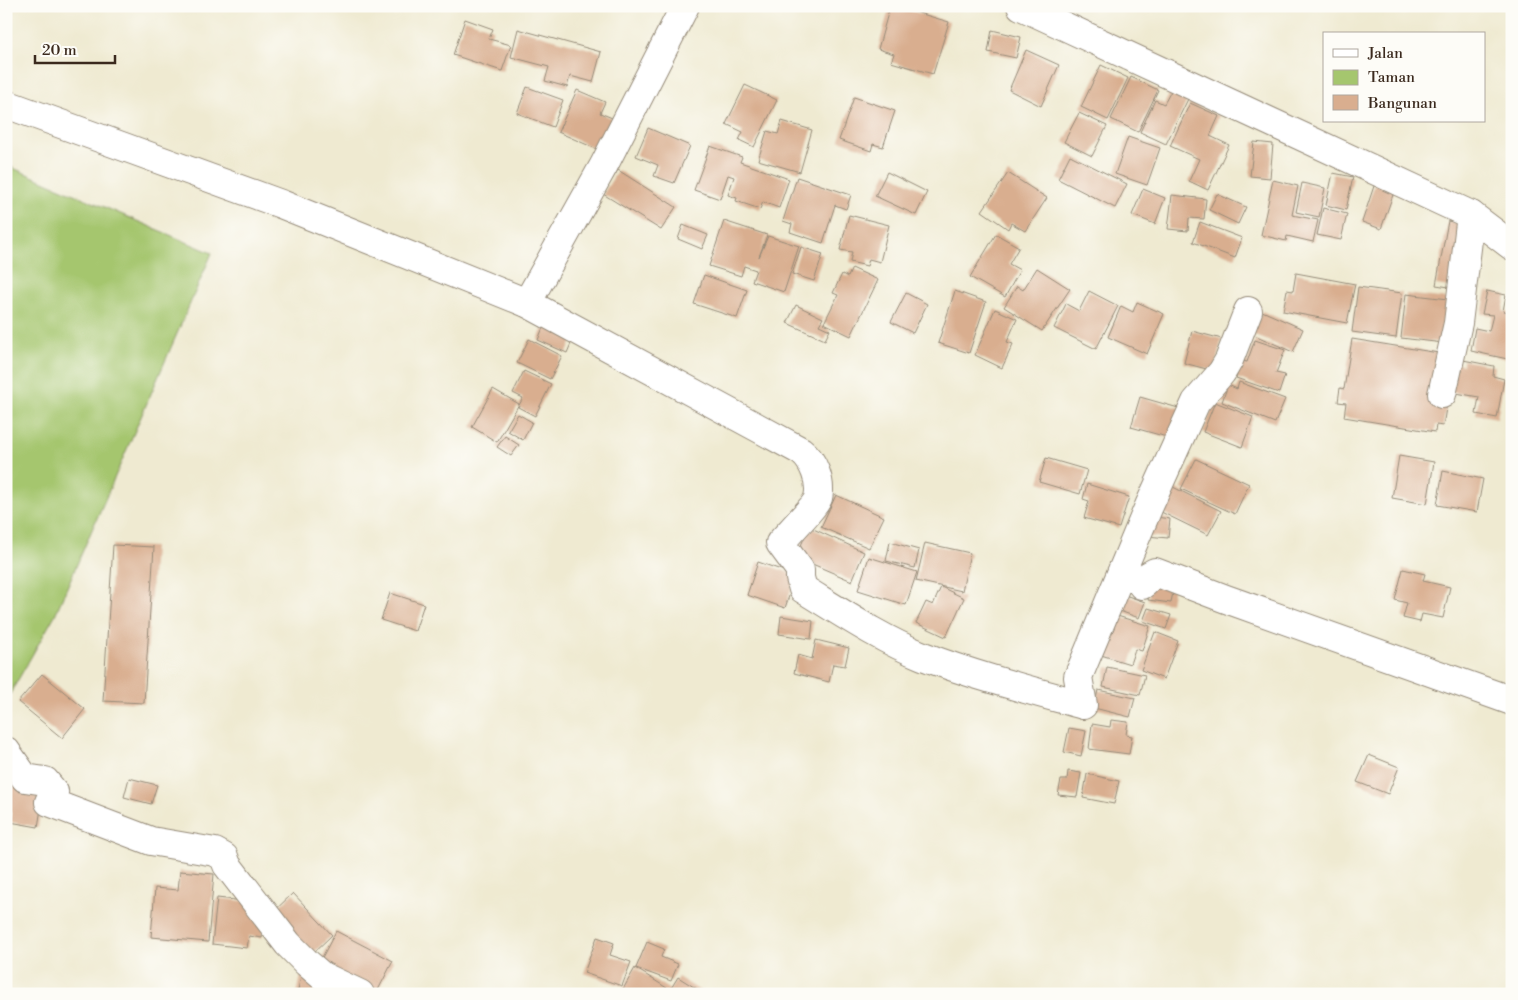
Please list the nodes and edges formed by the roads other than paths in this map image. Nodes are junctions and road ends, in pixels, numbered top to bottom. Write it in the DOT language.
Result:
graph roads {
  1 [pos="685,6"];
  2 [pos="1021,6"];
  3 [pos="6,104"];
  4 [pos="1471,216"];
  5 [pos="1512,246"];
  6 [pos="527,302"];
  7 [pos="1248,311"];
  8 [pos="1442,394"];
  9 [pos="1122,571"];
  10 [pos="1512,700"];
  11 [pos="6,751"];
  12 [pos="360,994"];
  1 -- 6 [label="street"];
  2 -- 4 [label="street"];
  3 -- 6 [label="street"];
  4 -- 5 [label="street"];
  4 -- 8 [label="street"];
  6 -- 9 [label="street"];
  7 -- 9 [label="street"];
  9 -- 10 [label="street"];
  11 -- 12 [label="street"];
}
